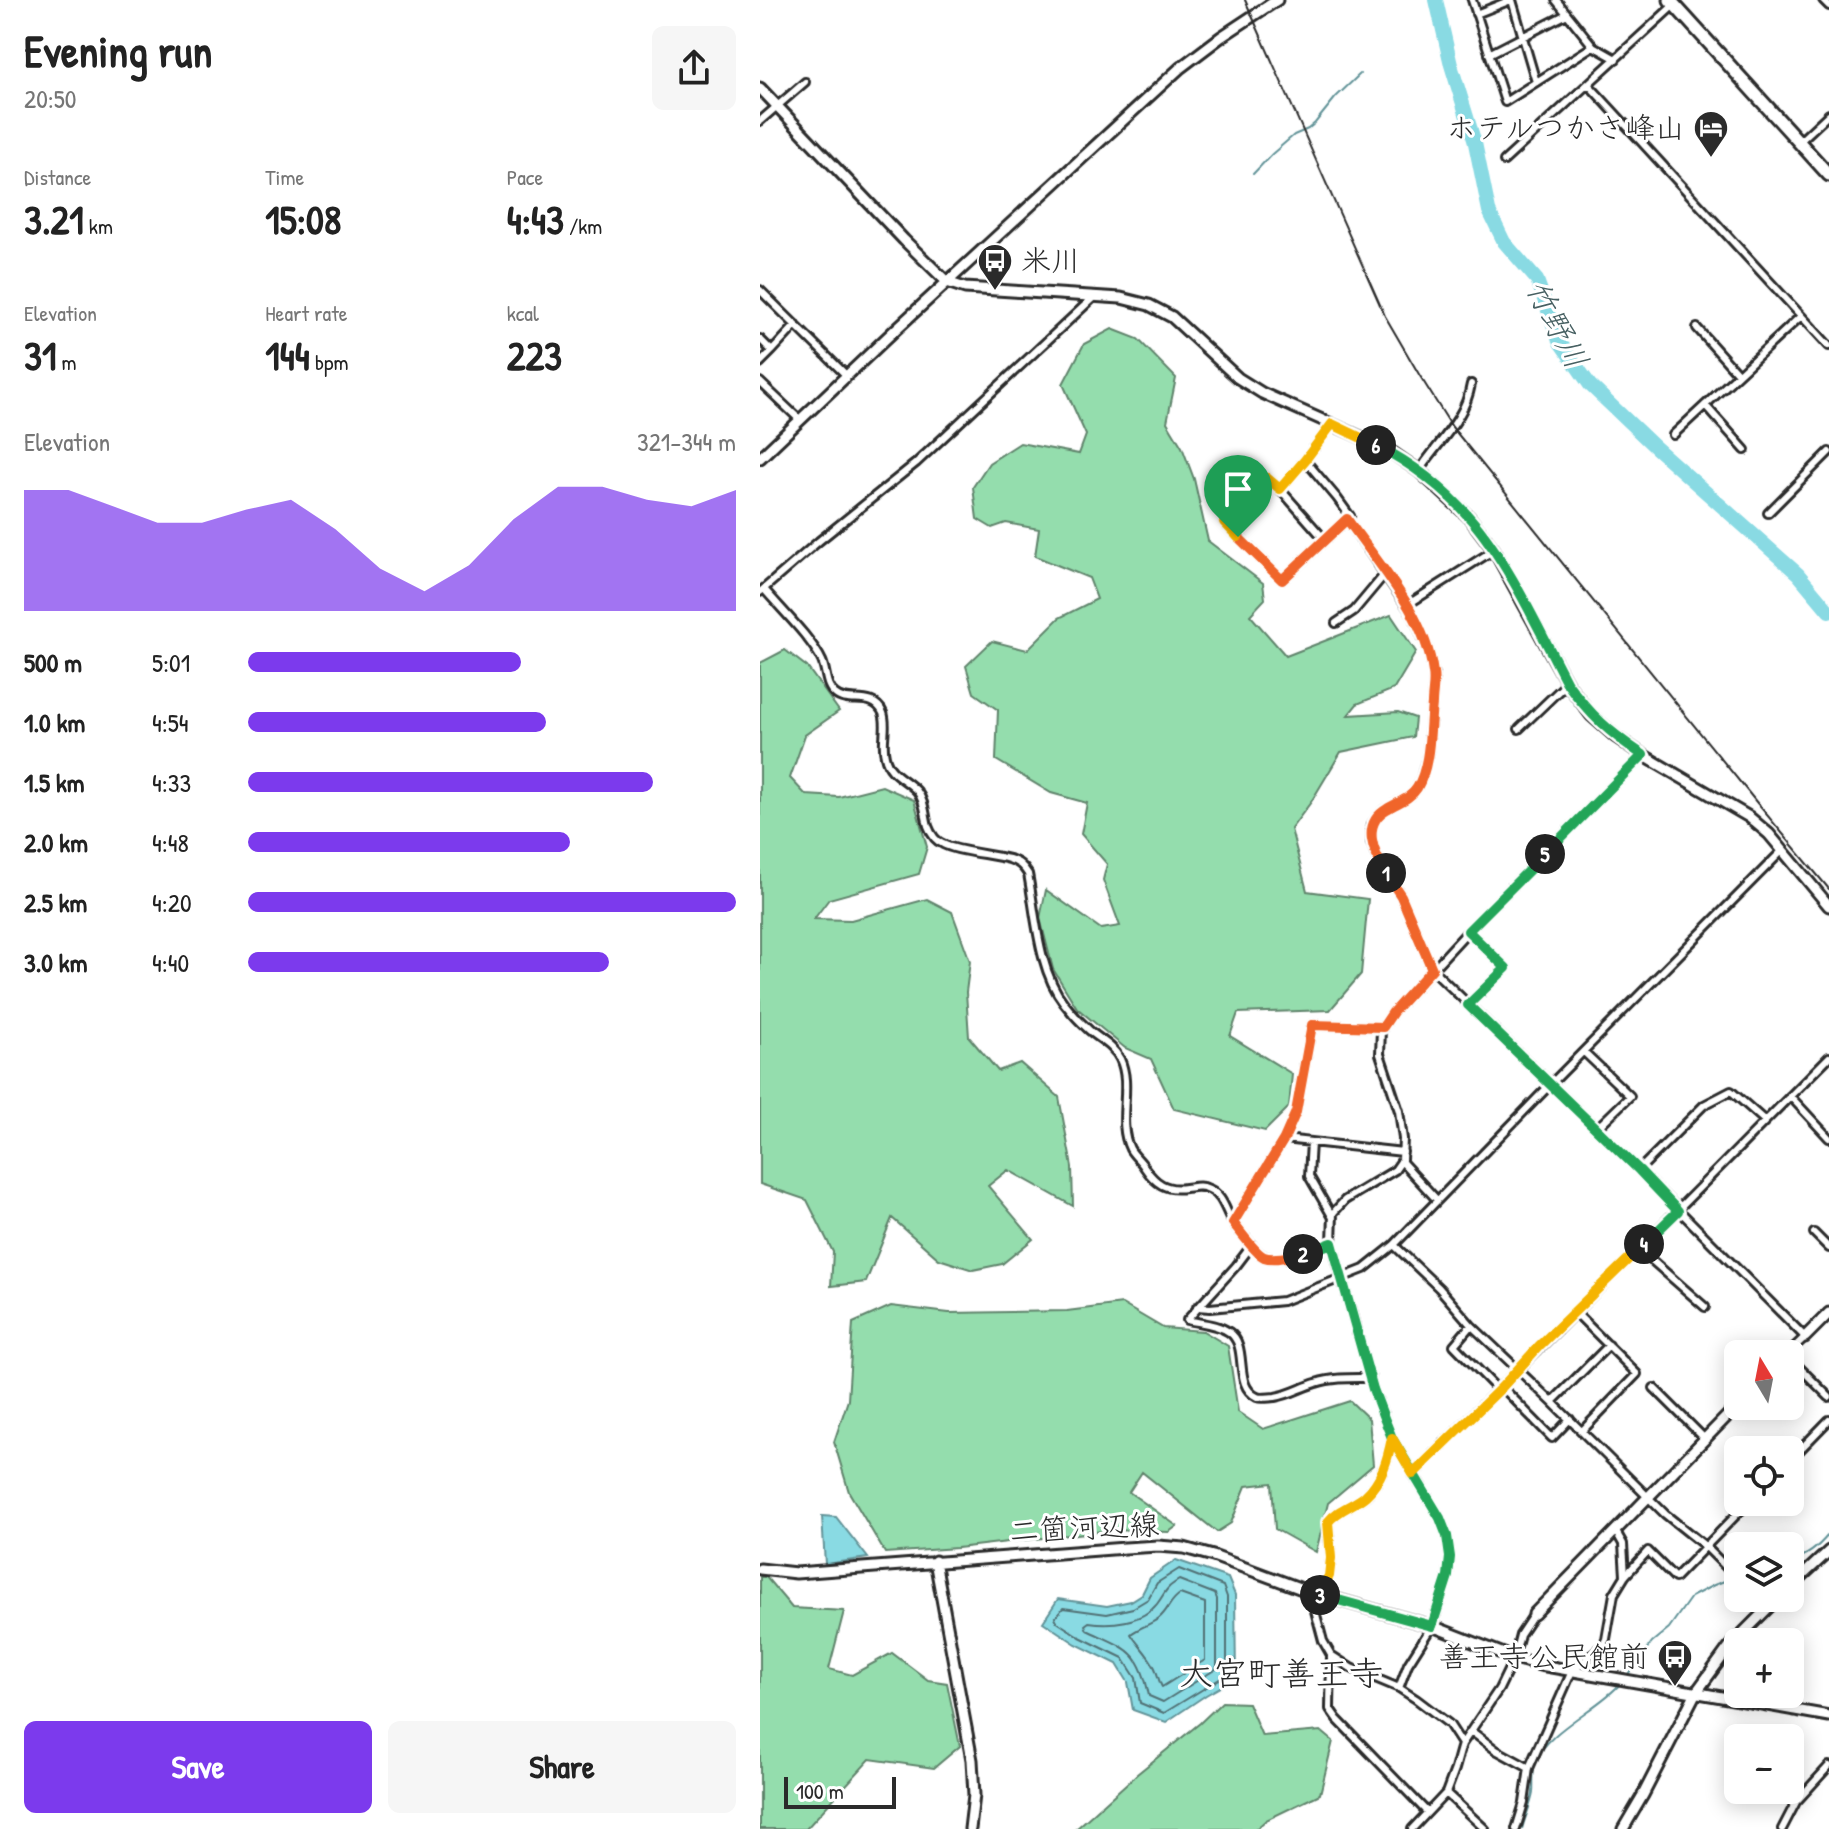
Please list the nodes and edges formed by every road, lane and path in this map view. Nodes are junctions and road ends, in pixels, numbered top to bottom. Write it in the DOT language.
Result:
graph roads {
  1 [pos="1277,0"];
  2 [pos="1472,0"];
  3 [pos="1511,0"];
  4 [pos="1556,0"];
  5 [pos="1823,0"];
  6 [pos="1672,2"];
  7 [pos="1829,6"];
  8 [pos="1476,14"];
  9 [pos="1567,14"];
  10 [pos="1523,37"];
  11 [pos="1593,46"];
  12 [pos="1489,54"];
  13 [pos="1616,59"];
  14 [pos="805,82"];
  15 [pos="1536,82"];
  16 [pos="1589,85"];
  17 [pos="760,88"];
  18 [pos="778,107"];
  19 [pos="1829,114"];
  20 [pos="760,121"];
  21 [pos="1799,142"];
  22 [pos="1504,161"];
  23 [pos="1829,175"];
  24 [pos="947,282"];
  25 [pos="760,290"];
  26 [pos="1095,296"];
  27 [pos="1801,316"];
  28 [pos="796,325"];
  29 [pos="1697,328"];
  30 [pos="760,339"];
  31 [pos="1829,346"];
  32 [pos="772,351"];
  33 [pos="760,363"];
  34 [pos="1738,374"];
  35 [pos="847,376"];
  36 [pos="760,382"];
  37 [pos="1471,384"];
  38 [pos="1705,405"];
  39 [pos="800,420"];
  40 [pos="1332,424"];
  41 [pos="1673,435"];
  42 [pos="1745,450"];
  43 [pos="762,452"];
  44 [pos="1829,452"];
  45 [pos="1305,460"];
  46 [pos="1419,471"];
  47 [pos="1280,489"];
  48 [pos="1768,513"];
  49 [pos="1347,519"];
  50 [pos="1325,540"];
  51 [pos="1494,550"];
  52 [pos="1385,574"];
  53 [pos="762,590"];
  54 [pos="1407,605"];
  55 [pos="1336,623"];
  56 [pos="1567,683"];
  57 [pos="1519,729"];
  58 [pos="1643,755"];
  59 [pos="1783,850"];
  60 [pos="1829,906"];
  61 [pos="1468,931"];
  62 [pos="1432,969"];
  63 [pos="1468,1005"];
  64 [pos="1383,1027"];
  65 [pos="1584,1052"];
  66 [pos="1829,1057"];
  67 [pos="1551,1084"];
  68 [pos="1790,1096"];
  69 [pos="1765,1121"];
  70 [pos="1596,1129"];
  71 [pos="1829,1138"];
  72 [pos="1284,1139"];
  73 [pos="1311,1142"];
  74 [pos="1403,1152"];
  75 [pos="1401,1161"];
  76 [pos="1639,1170"];
  77 [pos="1437,1200"];
  78 [pos="1678,1211"];
  79 [pos="1333,1217"];
  80 [pos="1233,1223"];
  81 [pos="1814,1233"];
  82 [pos="1332,1243"];
  83 [pos="1252,1245"];
  84 [pos="1394,1245"];
  85 [pos="1829,1248"];
  86 [pos="1639,1249"];
  87 [pos="1341,1279"];
  88 [pos="1197,1307"];
  89 [pos="1705,1307"];
  90 [pos="1575,1312"];
  91 [pos="1829,1313"];
  92 [pos="1471,1325"];
  93 [pos="1805,1337"];
  94 [pos="1802,1340"];
  95 [pos="1609,1345"];
  96 [pos="1518,1369"];
  97 [pos="1804,1371"];
  98 [pos="1371,1378"];
  99 [pos="1500,1388"];
  100 [pos="1654,1388"];
  101 [pos="1829,1397"];
  102 [pos="1552,1402"];
  103 [pos="1570,1419"];
  104 [pos="1724,1419"];
  105 [pos="1829,1420"];
  106 [pos="1582,1431"];
  107 [pos="1392,1438"];
  108 [pos="1705,1439"];
  109 [pos="1804,1446"];
  110 [pos="1413,1474"];
  111 [pos="1648,1497"];
  112 [pos="1735,1516"];
  113 [pos="1615,1530"];
  114 [pos="1705,1546"];
  115 [pos="1829,1551"];
  116 [pos="935,1561"];
  117 [pos="1724,1565"];
  118 [pos="760,1569"];
  119 [pos="1804,1574"];
  120 [pos="1625,1576"];
  121 [pos="1314,1593"];
  122 [pos="1763,1612"];
  123 [pos="1534,1614"];
  124 [pos="1432,1626"];
  125 [pos="1331,1655"];
  126 [pos="1514,1658"];
  127 [pos="1572,1671"];
  128 [pos="1399,1688"];
  129 [pos="1695,1694"];
  130 [pos="1829,1716"];
  131 [pos="1471,1731"];
  132 [pos="1462,1744"];
  133 [pos="1829,1766"];
  134 [pos="1529,1768"];
  135 [pos="1446,1793"];
  136 [pos="1427,1812"];
  137 [pos="970,1829"];
  138 [pos="1412,1829"];
  139 [pos="1485,1829"];
  140 [pos="1516,1829"];
  141 [pos="1623,1829"];
  142 [pos="1782,1829"];
  1 -- 24 [label="street"];
  2 -- 8 [label="street"];
  3 -- 8 [label="street"];
  3 -- 10 [label="street"];
  4 -- 9 [label="street"];
  5 -- 7 [label="street"];
  6 -- 13 [label="street"];
  6 -- 21 [label="highway"];
  8 -- 12 [label="street"];
  9 -- 10 [label="street"];
  9 -- 11 [label="street"];
  10 -- 12 [label="street"];
  10 -- 15 [label="street"];
  11 -- 13 [label="street"];
  11 -- 15 [label="street"];
  12 -- 15 [label="street"];
  13 -- 16 [label="street"];
  14 -- 18 [label="street"];
  16 -- 22 [label="street"];
  16 -- 27 [label="street"];
  17 -- 18 [label="street"];
  18 -- 20 [label="street"];
  18 -- 24 [label="street"];
  19 -- 21 [label="street"];
  21 -- 23 [label="highway"];
  24 -- 26 [label="street"];
  24 -- 35 [label="street"];
  25 -- 28 [label="street"];
  26 -- 40 [label="street"];
  26 -- 53 [label="street"];
  27 -- 31 [label="street"];
  27 -- 34 [label="street"];
  28 -- 32 [label="street"];
  28 -- 35 [label="street"];
  29 -- 34 [label="street"];
  30 -- 32 [label="street"];
  32 -- 33 [label="street"];
  34 -- 38 [label="street"];
  35 -- 39 [label="street"];
  36 -- 39 [label="street"];
  37 -- 46 [label="street"];
  38 -- 41 [label="street"];
  38 -- 42 [label="street"];
  39 -- 43 [label="street"];
  40 -- 45 [label="street"];
  40 -- 46 [label="street"];
  44 -- 48 [label="street"];
  45 -- 47 [label="street"];
  45 -- 49 [label="street"];
  46 -- 51 [label="street"];
  47 -- 50 [label="street"];
  47 -- 50 [label="street"];
  49 -- 50 [label="street"];
  49 -- 52 [label="street"];
  51 -- 54 [label="street"];
  51 -- 56 [label="street"];
  52 -- 54 [label="street"];
  52 -- 55 [label="street"];
  53 -- 80 [label="street"];
  54 -- 62 [label="street"];
  56 -- 57 [label="street"];
  56 -- 58 [label="street"];
  58 -- 59 [label="street"];
  58 -- 61 [label="street"];
  59 -- 60 [label="street"];
  59 -- 65 [label="street"];
  61 -- 62 [label="street"];
  61 -- 63 [label="street"];
  62 -- 63 [label="street"];
  62 -- 64 [label="street"];
  63 -- 67 [label="street"];
  64 -- 72 [label="street"];
  64 -- 74 [label="street"];
  65 -- 67 [label="street"];
  65 -- 70 [label="street"];
  66 -- 68 [label="street"];
  67 -- 70 [label="street"];
  67 -- 77 [label="street"];
  68 -- 69 [label="street"];
  68 -- 71 [label="street"];
  69 -- 76 [label="street"];
  69 -- 78 [label="street"];
  70 -- 76 [label="street"];
  72 -- 73 [label="street"];
  72 -- 80 [label="street"];
  73 -- 74 [label="street"];
  73 -- 79 [label="street"];
  74 -- 75 [label="street"];
  75 -- 77 [label="street"];
  75 -- 79 [label="street"];
  76 -- 78 [label="street"];
  77 -- 84 [label="street"];
  78 -- 86 [label="street"];
  78 -- 93 [label="street"];
  79 -- 82 [label="street"];
  80 -- 83 [label="street"];
  81 -- 85 [label="street"];
  82 -- 83 [label="street"];
  82 -- 87 [label="street"];
  83 -- 88 [label="street"];
  84 -- 87 [label="street"];
  84 -- 92 [label="street"];
  86 -- 89 [label="street"];
  86 -- 90 [label="street"];
  87 -- 88 [label="street"];
  87 -- 98 [label="street"];
  88 -- 98 [label="street"];
  90 -- 95 [label="street"];
  90 -- 96 [label="street"];
  91 -- 93 [label="street"];
  92 -- 96 [label="street"];
  92 -- 99 [label="street"];
  93 -- 94 [label="street"];
  95 -- 102 [label="street"];
  95 -- 106 [label="street"];
  96 -- 99 [label="street"];
  96 -- 102 [label="street"];
  97 -- 101 [label="street"];
  98 -- 107 [label="street"];
  99 -- 103 [label="street"];
  99 -- 110 [label="street"];
  100 -- 108 [label="street"];
  102 -- 103 [label="street"];
  103 -- 106 [label="street"];
  104 -- 108 [label="street"];
  105 -- 109 [label="street"];
  106 -- 111 [label="street"];
  107 -- 110 [label="street"];
  107 -- 121 [label="street"];
  108 -- 111 [label="street"];
  110 -- 124 [label="street"];
  111 -- 113 [label="street"];
  111 -- 114 [label="street"];
  112 -- 114 [label="street"];
  113 -- 120 [label="street"];
  113 -- 123 [label="street"];
  114 -- 117 [label="street"];
  114 -- 120 [label="street"];
  115 -- 119 [label="street"];
  116 -- 118 [label="street, 二箇河辺線"];
  116 -- 121 [label="street, 二箇河辺線"];
  116 -- 137 [label="street"];
  120 -- 127 [label="street"];
  121 -- 124 [label="street, 二箇河辺線"];
  121 -- 125 [label="street"];
  122 -- 129 [label="street"];
  123 -- 126 [label="street"];
  124 -- 126 [label="street, 二箇河辺線"];
  124 -- 128 [label="street"];
  125 -- 128 [label="street"];
  125 -- 136 [label="street"];
  126 -- 127 [label="street, 二箇河辺線"];
  126 -- 131 [label="street"];
  127 -- 129 [label="street, 二箇河辺線"];
  127 -- 134 [label="street"];
  128 -- 132 [label="street"];
  129 -- 130 [label="street, 二箇河辺線"];
  129 -- 141 [label="street"];
  131 -- 132 [label="street"];
  131 -- 134 [label="street"];
  132 -- 135 [label="street"];
  133 -- 142 [label="street"];
  134 -- 140 [label="street"];
  135 -- 136 [label="street"];
  135 -- 139 [label="street"];
  136 -- 138 [label="street"];
}
